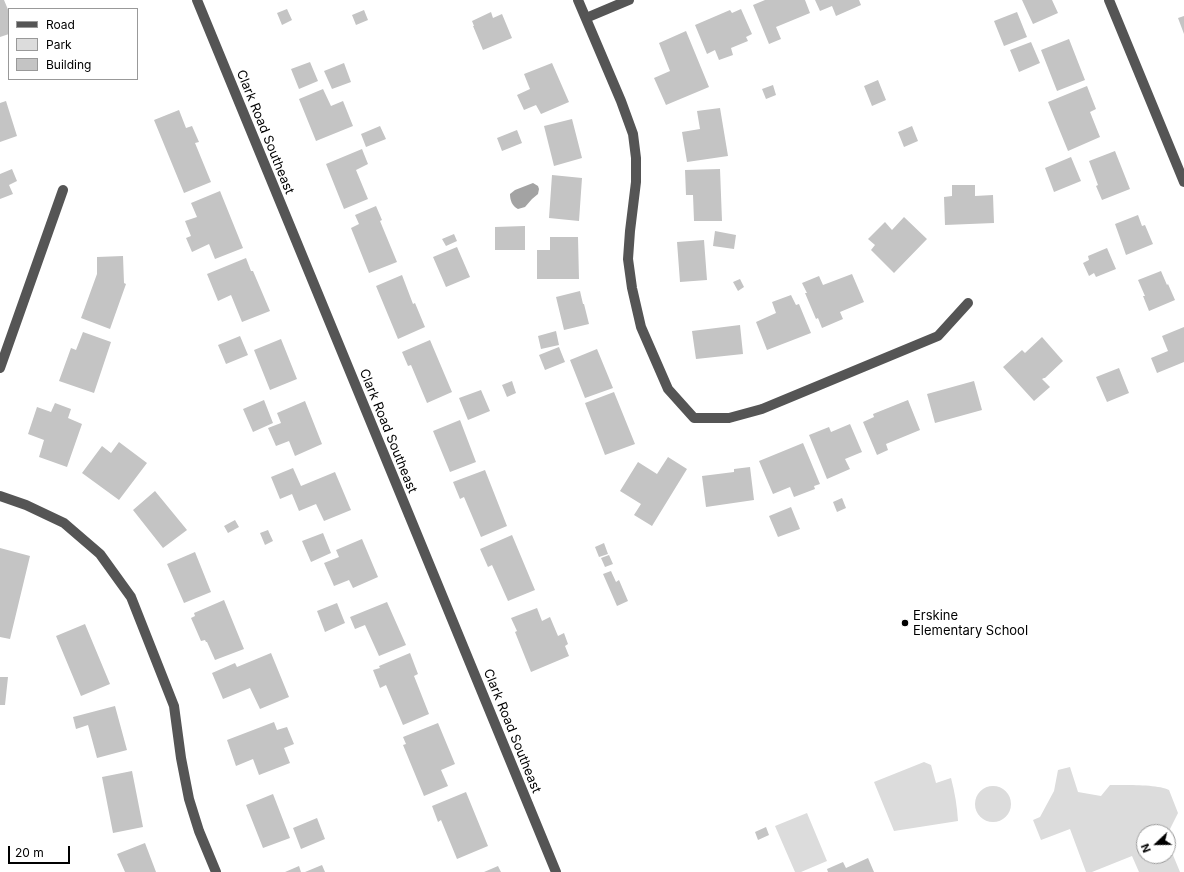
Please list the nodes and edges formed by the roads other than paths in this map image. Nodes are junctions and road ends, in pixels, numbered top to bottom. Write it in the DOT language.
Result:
graph roads {
  1 [pos="197,0"];
  2 [pos="578,0"];
  3 [pos="630,0"];
  4 [pos="1109,0"];
  5 [pos="586,18"];
  6 [pos="1184,182"];
  7 [pos="63,190"];
  8 [pos="968,303"];
  9 [pos="5,341"];
  10 [pos="0,368"];
  11 [pos="0,496"];
  12 [pos="216,872"];
  13 [pos="556,872"];
  1 -- 13 [label="street, Clark Road Southeast"];
  2 -- 5 [label="street"];
  3 -- 5 [label="street"];
  4 -- 6 [label="street"];
  5 -- 8 [label="street"];
  7 -- 9 [label="street"];
  9 -- 10 [label="street"];
  11 -- 12 [label="street"];
}
